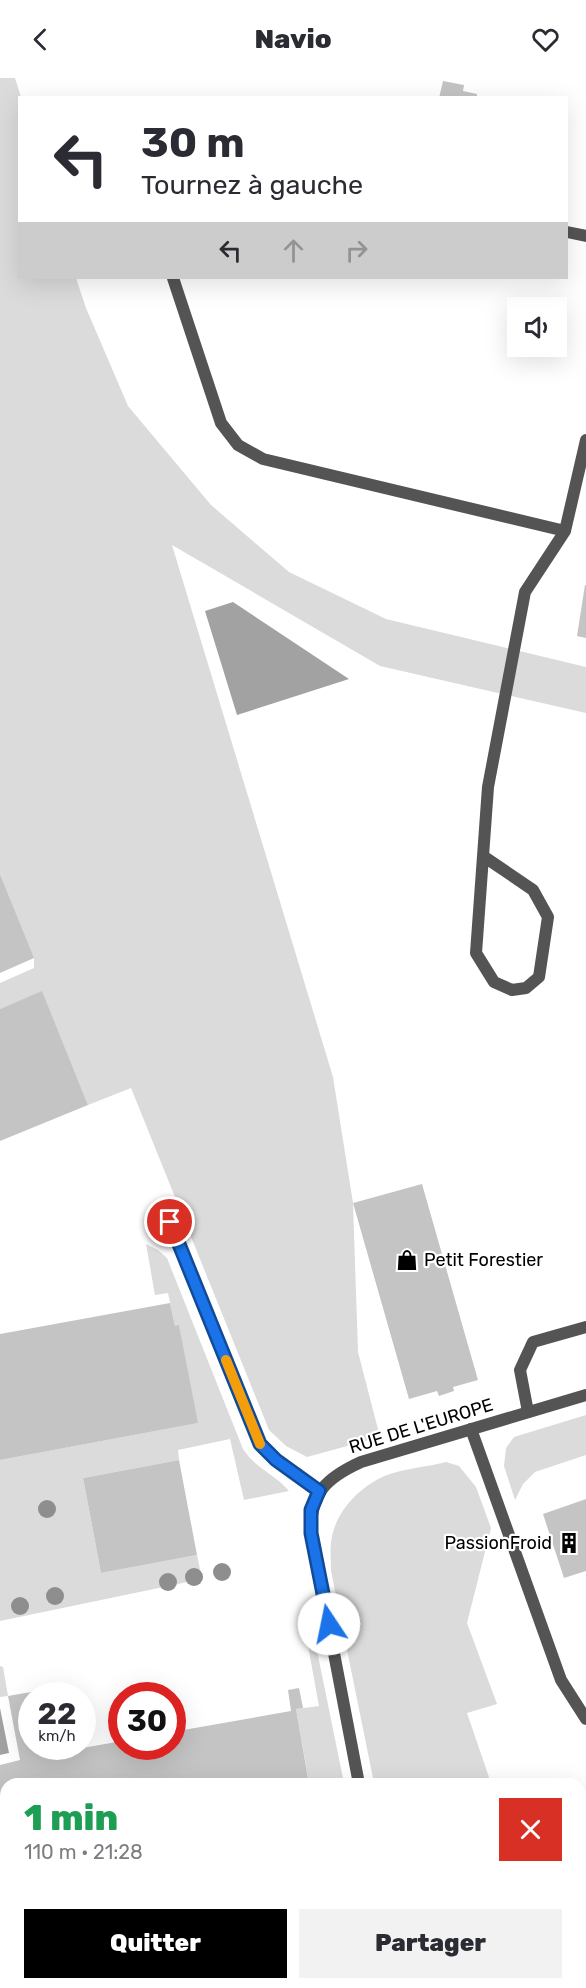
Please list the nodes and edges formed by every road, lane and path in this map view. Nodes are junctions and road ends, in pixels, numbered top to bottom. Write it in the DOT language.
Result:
graph roads {
  1 [pos="568,232"];
  2 [pos="586,236"];
  3 [pos="172,279"];
  4 [pos="586,440"];
  5 [pos="565,531"];
  6 [pos="483,856"];
  7 [pos="151,1223"];
  8 [pos="586,1327"];
  9 [pos="586,1395"];
  10 [pos="528,1412"];
  11 [pos="471,1429"];
  12 [pos="319,1491"];
  13 [pos="586,1719"];
  14 [pos="358,1778"];
  1 -- 2 [label="street"];
  3 -- 5 [label="street"];
  4 -- 5 [label="street"];
  5 -- 6 [label="street"];
  6 -- 6 [label="street"];
  7 -- 12 [label="street"];
  8 -- 10 [label="street"];
  9 -- 10 [label="street, RUE DE L'EUROPE"];
  10 -- 11 [label="street, RUE DE L'EUROPE"];
  11 -- 12 [label="street, RUE DE L'EUROPE"];
  11 -- 13 [label="street"];
  12 -- 14 [label="street"];
}
